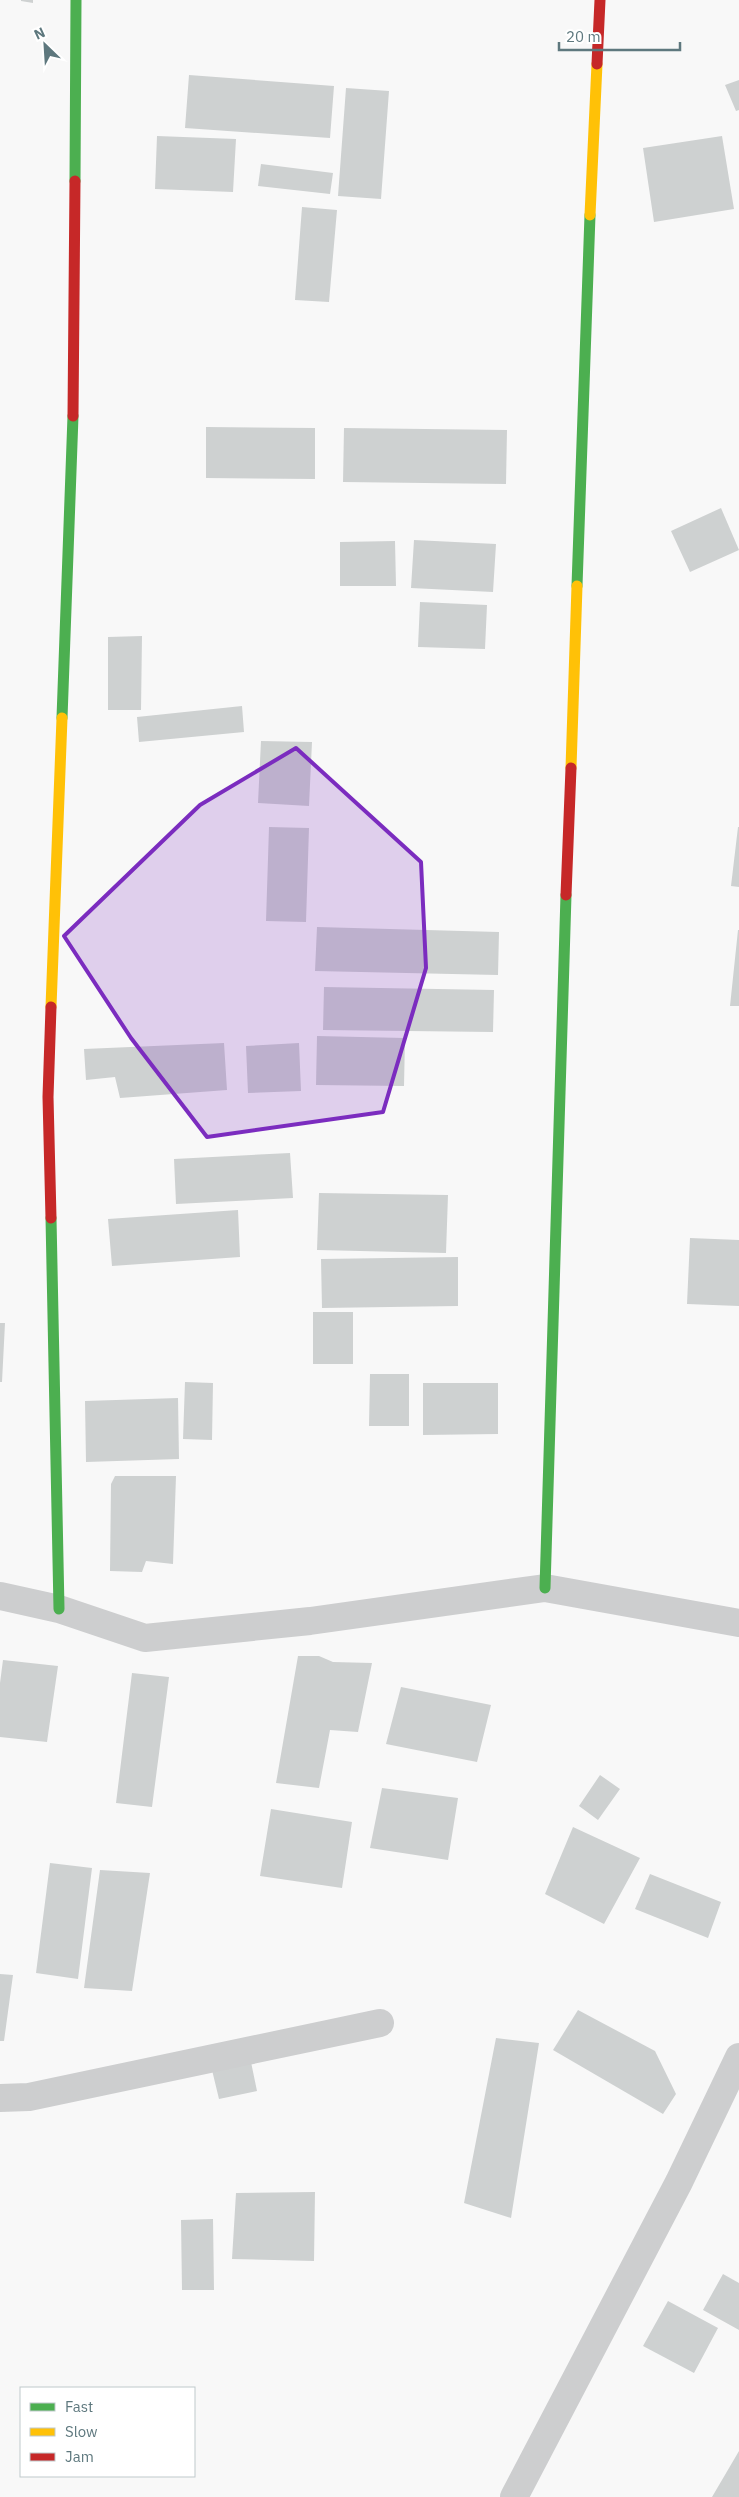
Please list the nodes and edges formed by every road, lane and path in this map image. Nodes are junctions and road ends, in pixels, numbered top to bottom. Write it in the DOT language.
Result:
graph roads {
  1 [pos="76,0"];
  2 [pos="600,0"];
  3 [pos="545,1588"];
  4 [pos="0,1596"];
  5 [pos="58,1609"];
  6 [pos="739,1623"];
  7 [pos="380,2022"];
  8 [pos="739,2057"];
  9 [pos="0,2098"];
  10 [pos="514,2497"];
  1 -- 5 [label="street"];
  2 -- 3 [label="street"];
  3 -- 5 [label="street"];
  3 -- 6 [label="street"];
  4 -- 5 [label="street"];
  7 -- 9 [label="street"];
  8 -- 10 [label="street"];
}
